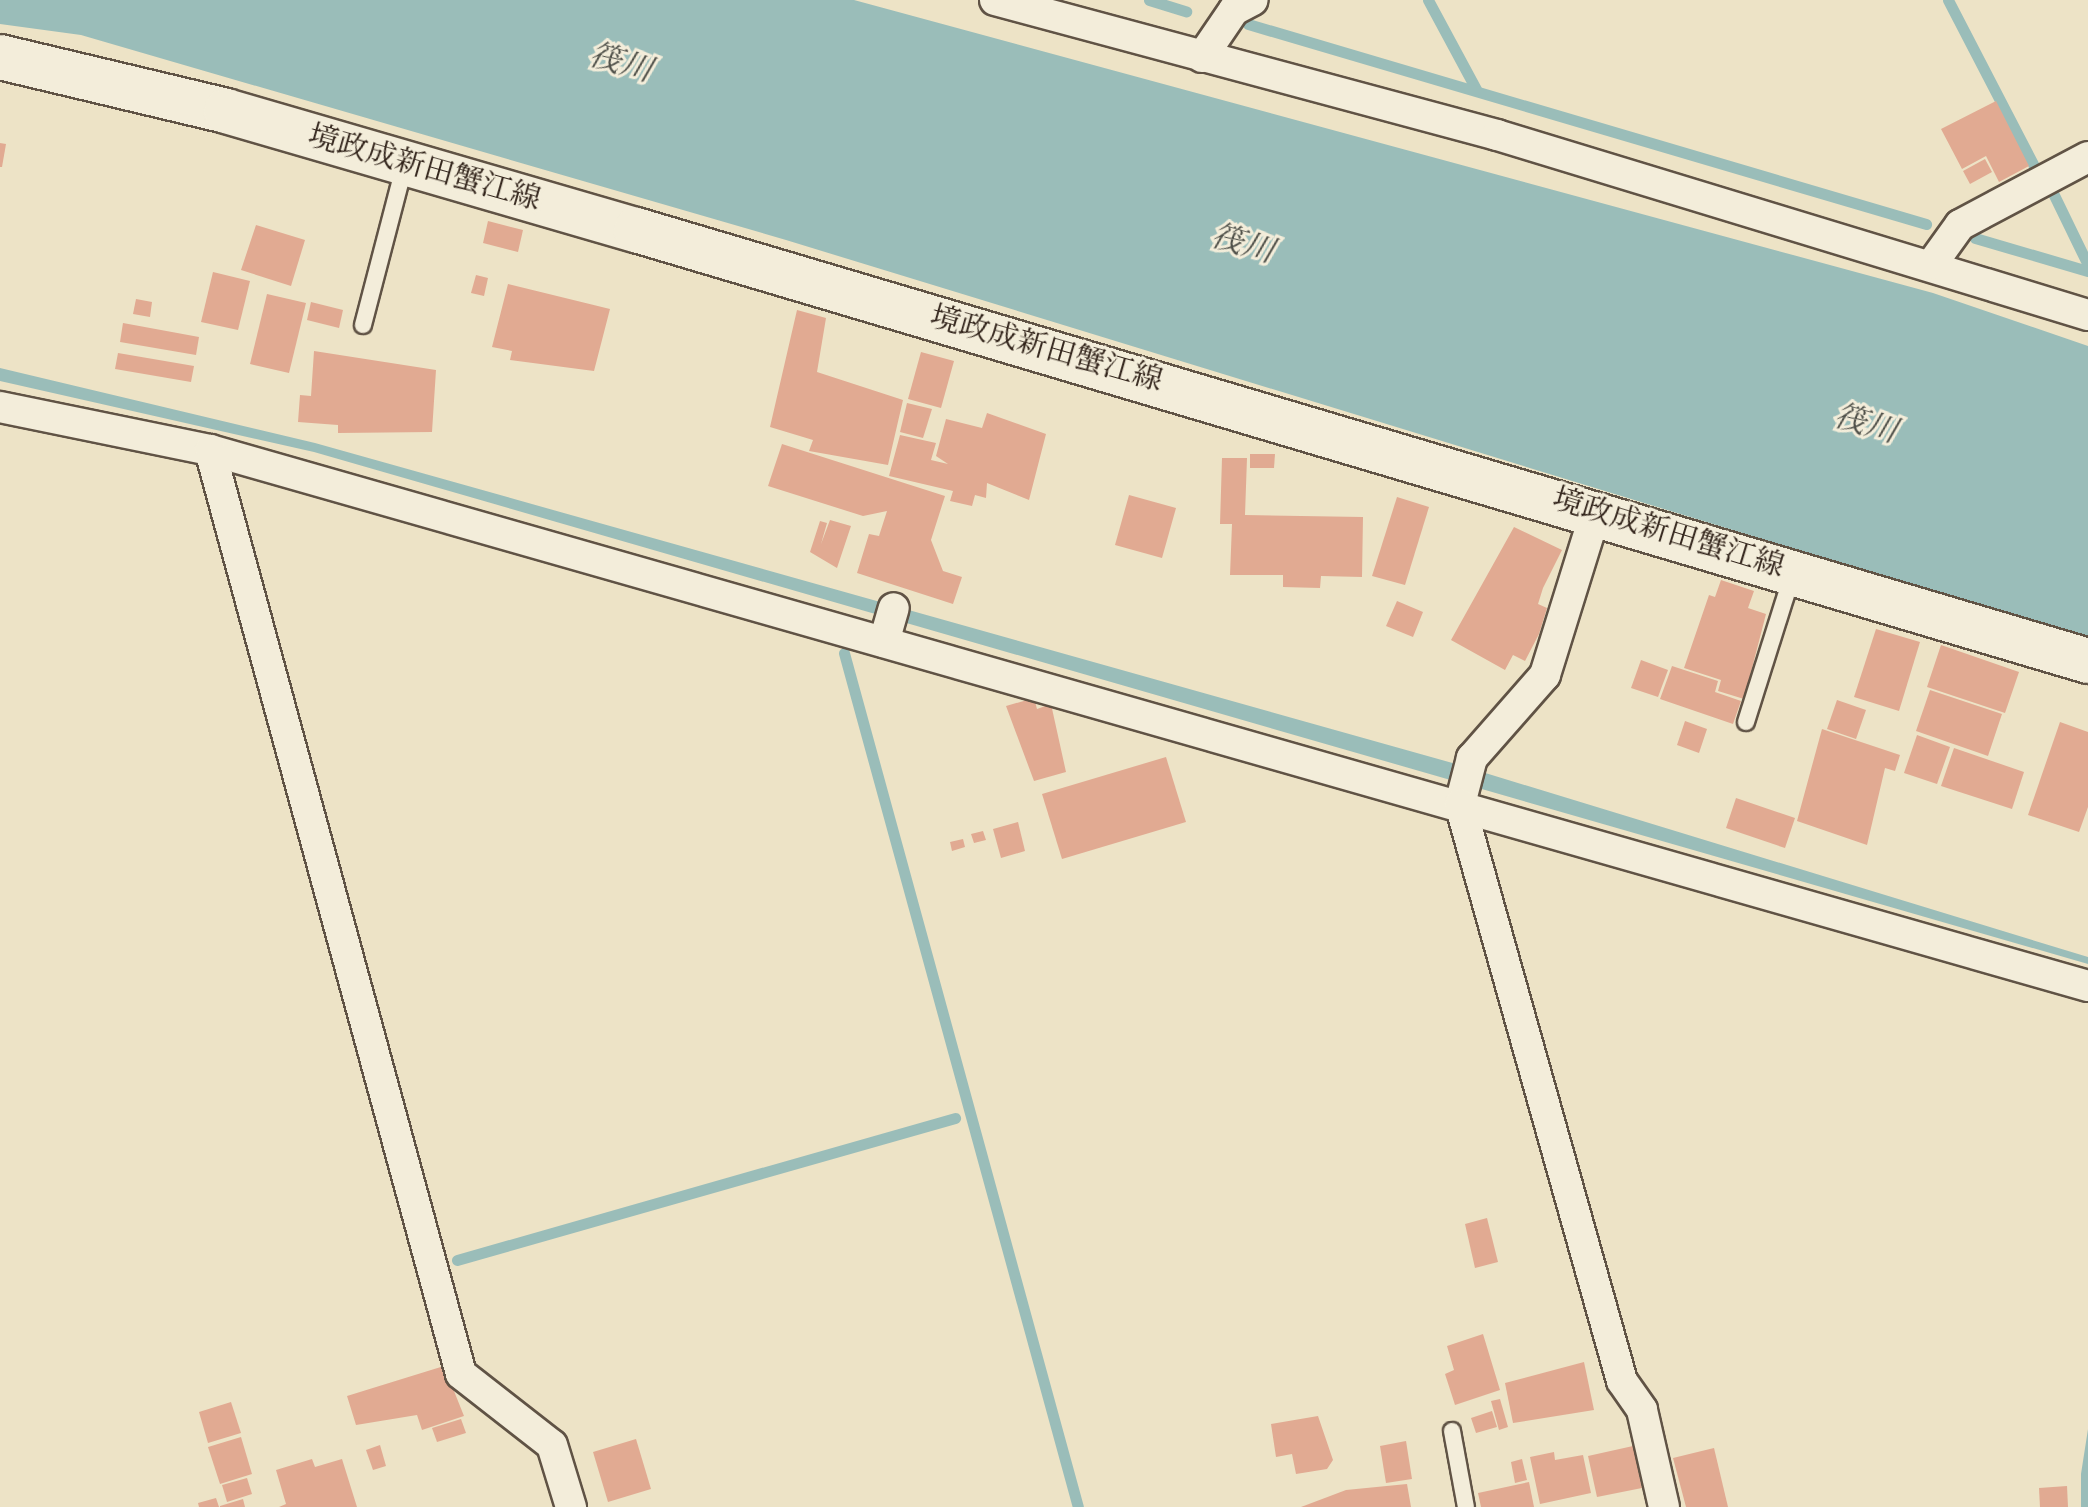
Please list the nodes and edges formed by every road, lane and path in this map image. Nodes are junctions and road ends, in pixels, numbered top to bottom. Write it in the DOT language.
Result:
graph roads {
  1 [pos="995,0"];
  2 [pos="1253,0"];
  3 [pos="0,57"];
  4 [pos="1202,57"];
  5 [pos="2088,157"];
  6 [pos="405,163"];
  7 [pos="1932,264"];
  8 [pos="2088,315"];
  9 [pos="363,325"];
  10 [pos="0,407"];
  11 [pos="210,450"];
  12 [pos="1596,511"];
  13 [pos="1794,572"];
  14 [pos="2088,661"];
  15 [pos="1746,722"];
  16 [pos="1460,804"];
  17 [pos="2088,986"];
  18 [pos="1452,1431"];
  19 [pos="571,1507"];
  20 [pos="1466,1507"];
  21 [pos="1664,1507"];
  1 -- 4 [label="street"];
  2 -- 4 [label="street"];
  3 -- 6 [label="main road, 境政成新田蟹江線"];
  4 -- 7 [label="street"];
  5 -- 7 [label="street"];
  6 -- 9 [label="lane"];
  6 -- 12 [label="main road, 境政成新田蟹江線"];
  7 -- 8 [label="street"];
  10 -- 11 [label="street"];
  11 -- 16 [label="street"];
  11 -- 19 [label="street"];
  12 -- 13 [label="main road, 境政成新田蟹江線"];
  12 -- 16 [label="street"];
  13 -- 14 [label="main road, 境政成新田蟹江線"];
  13 -- 15 [label="lane"];
  16 -- 17 [label="street"];
  16 -- 21 [label="street"];
  18 -- 20 [label="lane"];
}
